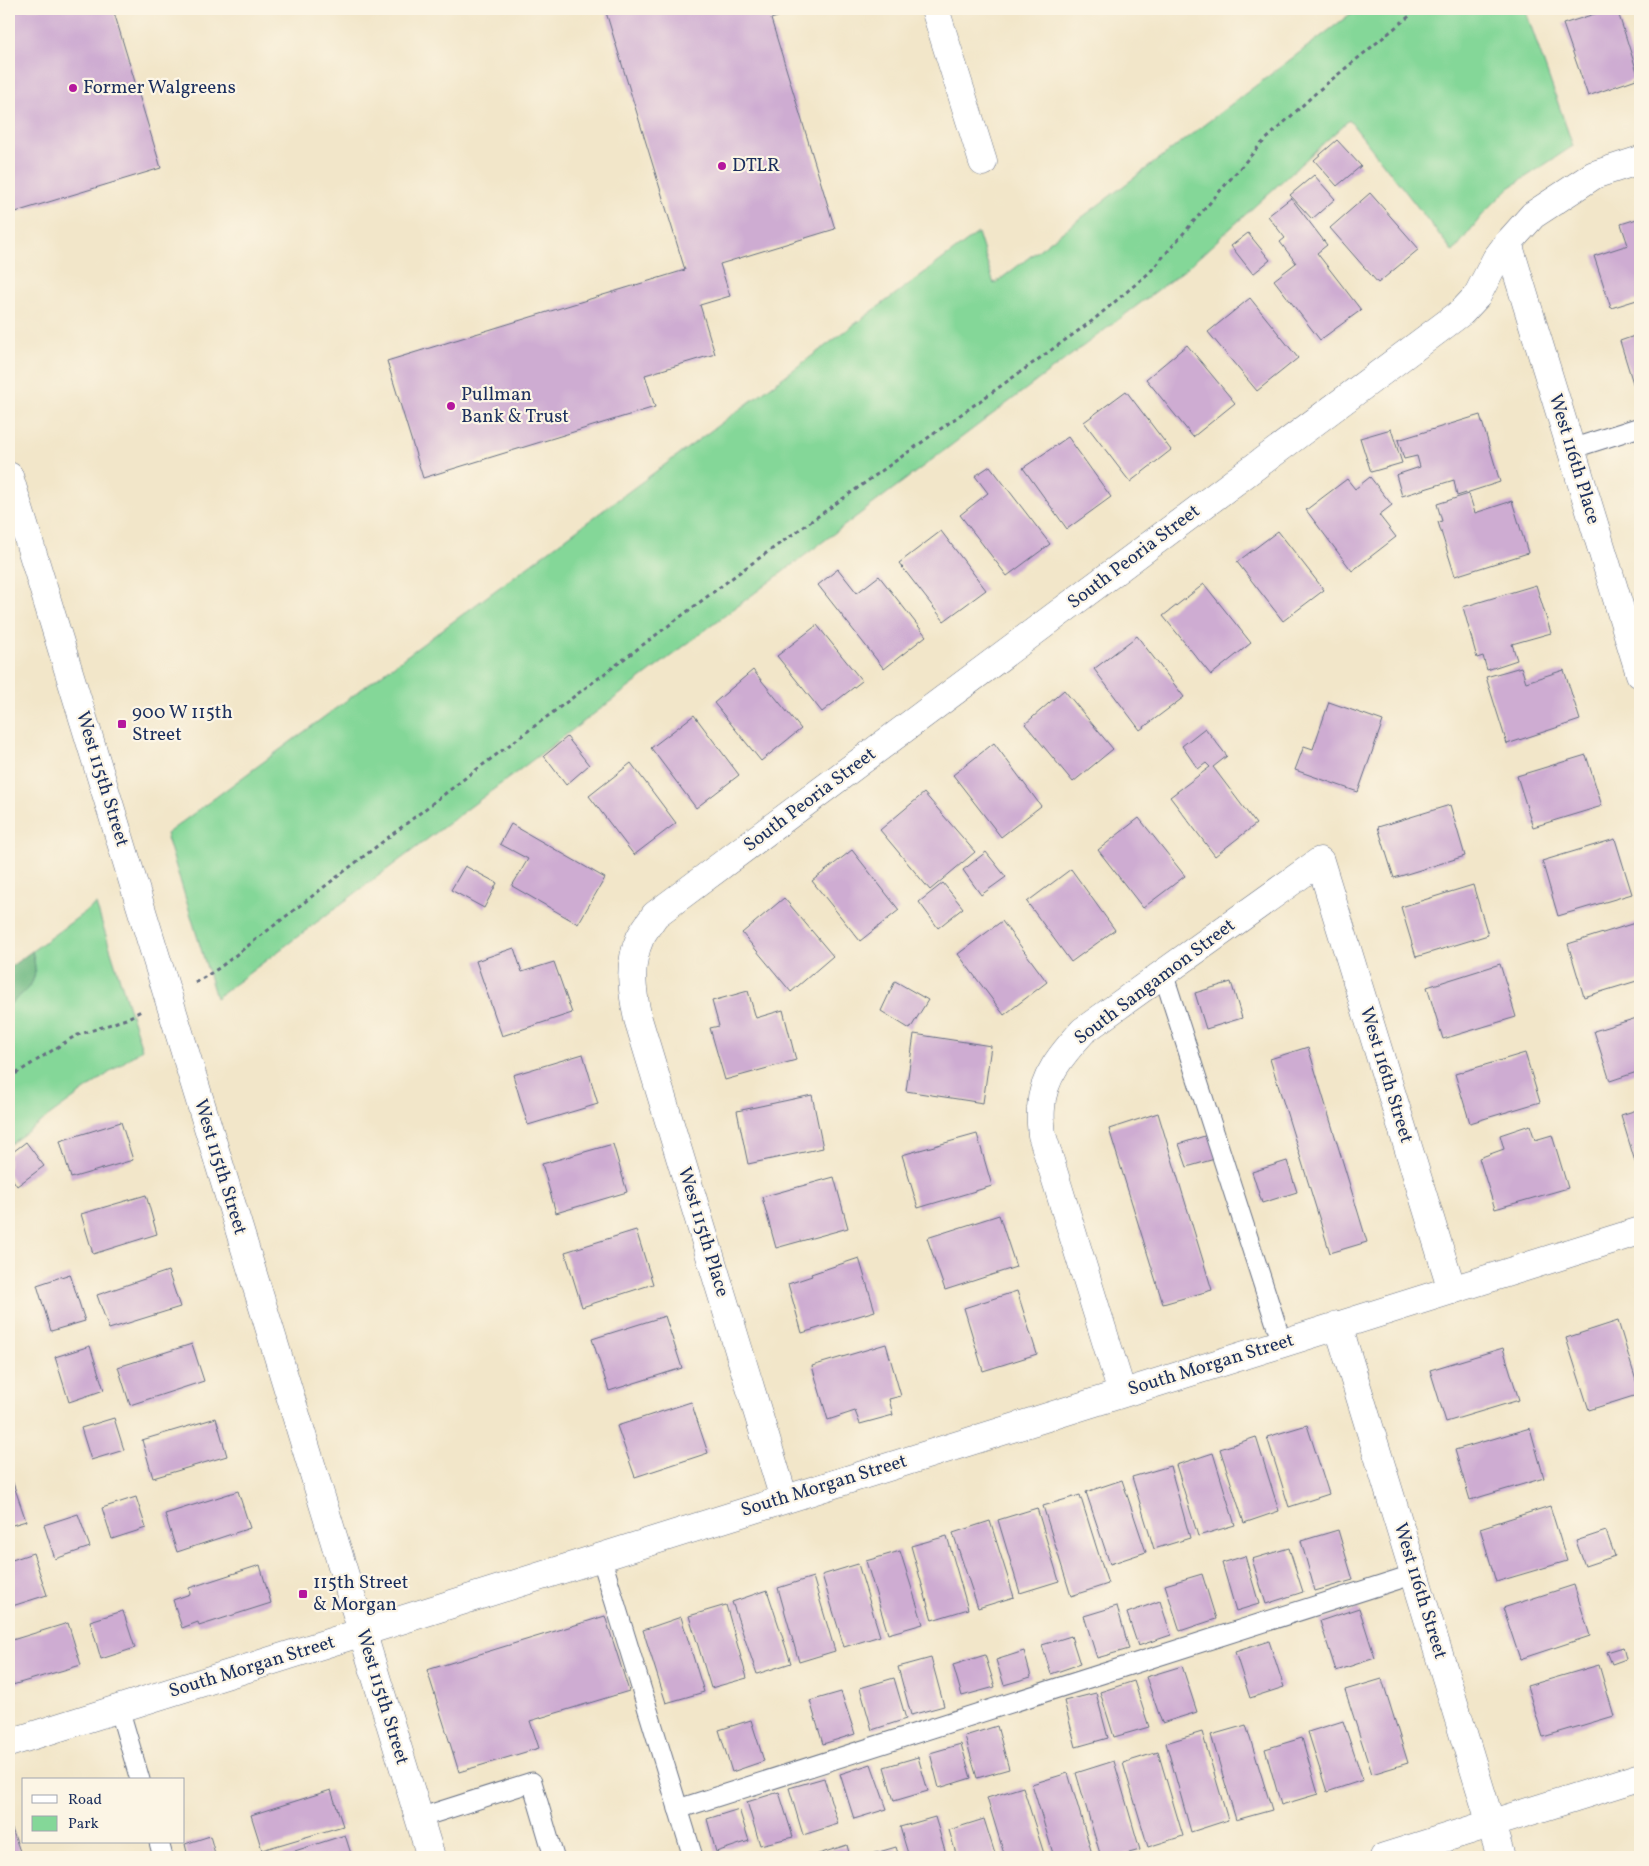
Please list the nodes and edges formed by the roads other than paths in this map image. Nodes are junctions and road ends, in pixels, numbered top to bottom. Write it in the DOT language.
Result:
graph roads {
  1 [pos="935,9"];
  2 [pos="1640,160"];
  3 [pos="983,162"];
  4 [pos="1508,243"];
  5 [pos="1640,427"];
  6 [pos="1571,449"];
  7 [pos="9,476"];
  8 [pos="1640,674"];
  9 [pos="1320,861"];
  10 [pos="632,963"];
  11 [pos="1163,974"];
  12 [pos="1640,1231"];
  13 [pos="1452,1290"];
  14 [pos="1338,1325"];
  15 [pos="1282,1343"];
  16 [pos="1122,1393"];
  17 [pos="784,1499"];
  18 [pos="601,1557"];
  19 [pos="1415,1574"];
  20 [pos="362,1632"];
  21 [pos="119,1708"];
  22 [pos="9,1743"];
  23 [pos="1640,1777"];
  24 [pos="139,1778"];
  25 [pos="678,1809"];
  26 [pos="419,1818"];
  27 [pos="1491,1824"];
  28 [pos="160,1844"];
  29 [pos="163,1857"];
  30 [pos="431,1857"];
  31 [pos="554,1857"];
  32 [pos="693,1857"];
  33 [pos="1384,1857"];
  34 [pos="1501,1857"];
  1 -- 3 [label="street"];
  2 -- 4 [label="street, South Peoria Street"];
  4 -- 6 [label="street, West 116th Place"];
  4 -- 10 [label="street, South Peoria Street"];
  5 -- 6 [label="lane"];
  6 -- 8 [label="street, West 116th Place"];
  7 -- 20 [label="street, West 115th Street"];
  9 -- 11 [label="street, South Sangamon Street"];
  9 -- 13 [label="street, West 116th Street"];
  10 -- 17 [label="street, West 115th Place"];
  11 -- 15 [label="lane"];
  11 -- 16 [label="street, South Sangamon Street"];
  12 -- 13 [label="street, South Morgan Street"];
  13 -- 14 [label="street, South Morgan Street"];
  14 -- 15 [label="street, South Morgan Street"];
  14 -- 19 [label="street, West 116th Street"];
  15 -- 16 [label="street, South Morgan Street"];
  16 -- 17 [label="street, South Morgan Street"];
  17 -- 18 [label="street, South Morgan Street"];
  18 -- 20 [label="street, South Morgan Street"];
  18 -- 25 [label="lane"];
  19 -- 25 [label="lane"];
  19 -- 27 [label="street, West 116th Street"];
  20 -- 21 [label="street, South Morgan Street"];
  20 -- 26 [label="street, West 115th Street"];
  21 -- 22 [label="street, South Morgan Street"];
  21 -- 24 [label="lane"];
  23 -- 27 [label="street"];
  25 -- 32 [label="lane"];
  26 -- 30 [label="street, West 115th Street"];
  26 -- 31 [label="lane"];
  27 -- 33 [label="street"];
  27 -- 34 [label="street, West 116th Street"];
  28 -- 29 [label="lane"];
}
